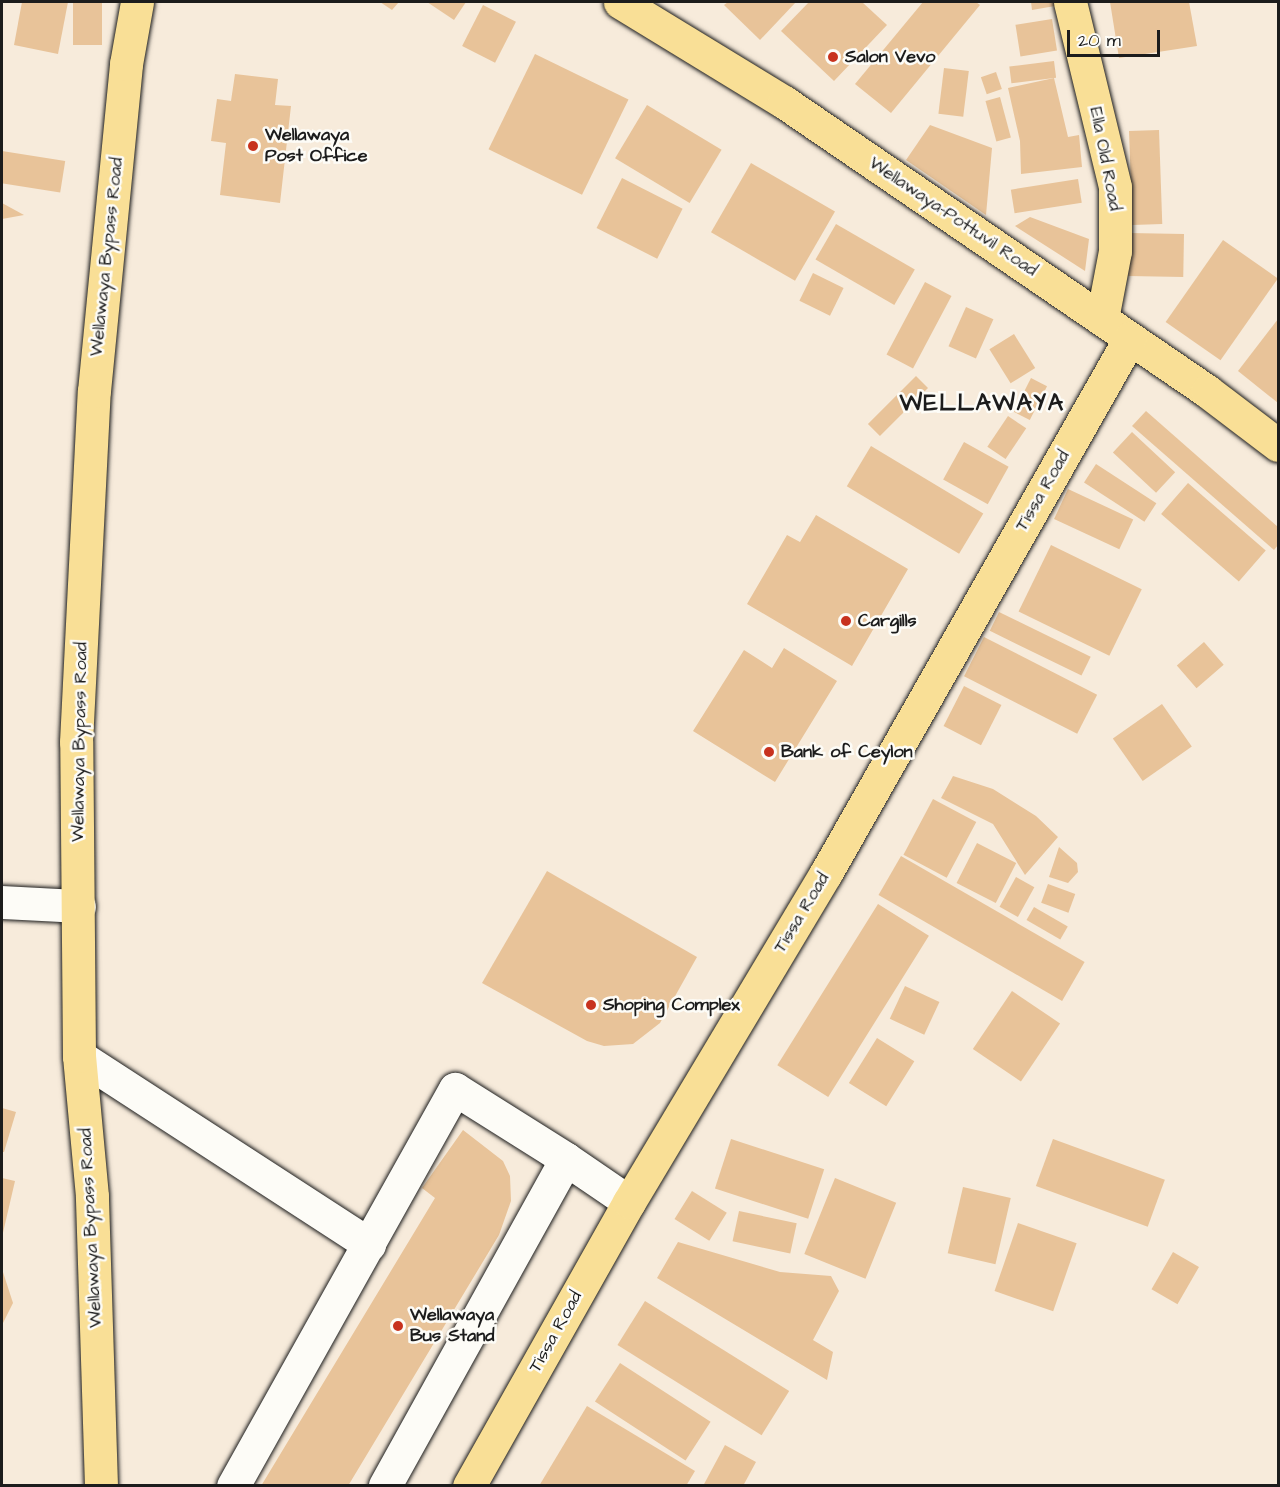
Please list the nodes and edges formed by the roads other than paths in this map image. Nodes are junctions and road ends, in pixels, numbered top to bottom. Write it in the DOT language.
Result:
graph roads {
  1 [pos="137,2"];
  2 [pos="620,2"];
  3 [pos="1070,2"];
  4 [pos="1102,319"];
  5 [pos="1130,338"];
  6 [pos="1278,445"];
  7 [pos="2,902"];
  8 [pos="79,906"];
  9 [pos="79,1056"];
  10 [pos="566,1159"];
  11 [pos="629,1202"];
  12 [pos="369,1244"];
  13 [pos="101,1485"];
  14 [pos="232,1485"];
  15 [pos="385,1485"];
  16 [pos="469,1485"];
  1 -- 8 [label="main road, Wellawaya Bypass Road"];
  2 -- 4 [label="main road, Wellawaya-Pottuvil Road"];
  3 -- 4 [label="main road, Ella Old Road"];
  4 -- 5 [label="main road, Wellawaya-Pottuvil Road"];
  5 -- 6 [label="main road, Wellawaya-Pottuvil Road"];
  5 -- 11 [label="main road, Tissa Road"];
  7 -- 8 [label="street"];
  8 -- 9 [label="main road, Wellawaya Bypass Road"];
  9 -- 12 [label="street"];
  9 -- 13 [label="main road, Wellawaya Bypass Road"];
  10 -- 11 [label="street"];
  10 -- 12 [label="street"];
  10 -- 15 [label="street"];
  11 -- 16 [label="main road, Tissa Road"];
  12 -- 14 [label="street"];
}
